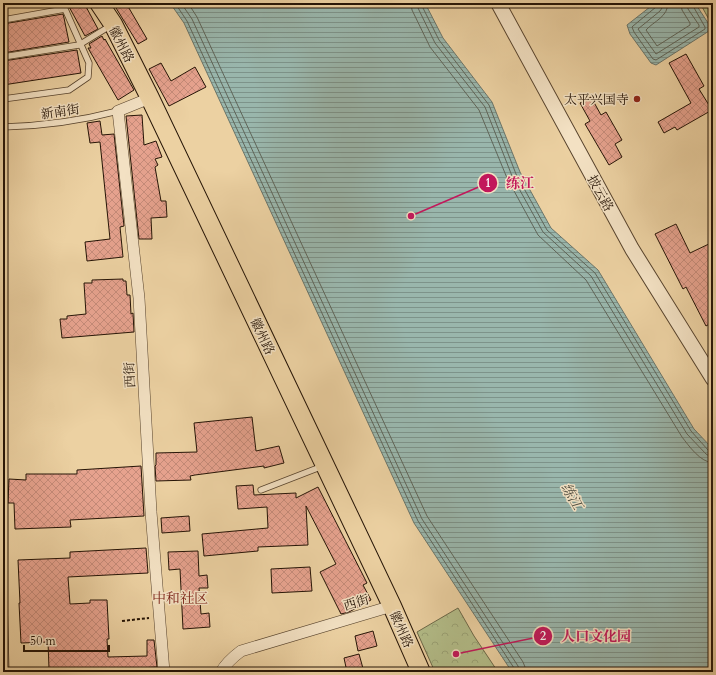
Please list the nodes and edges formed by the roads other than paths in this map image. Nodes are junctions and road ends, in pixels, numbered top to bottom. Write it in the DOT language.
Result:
graph roads {
  1 [pos="99,3"];
  2 [pos="498,3"];
  3 [pos="3,20"];
  4 [pos="113,24"];
  5 [pos="80,44"];
  6 [pos="3,57"];
  7 [pos="150,98"];
  8 [pos="3,99"];
  9 [pos="118,111"];
  10 [pos="3,127"];
  11 [pos="713,379"];
  12 [pos="3,403"];
  13 [pos="3,424"];
  14 [pos="324,465"];
  15 [pos="261,490"];
  16 [pos="3,556"];
  17 [pos="392,606"];
  18 [pos="6,672"];
  19 [pos="164,672"];
  20 [pos="221,672"];
  21 [pos="421,672"];
  1 -- 4 [label="main road, 徽州路"];
  2 -- 11 [label="street, 披云路"];
  3 -- 5 [label="lane"];
  4 -- 5 [label="lane"];
  4 -- 7 [label="main road, 徽州路"];
  5 -- 6 [label="lane"];
  5 -- 8 [label="lane"];
  7 -- 9 [label="street"];
  7 -- 14 [label="main road, 徽州路"];
  9 -- 10 [label="lane, 新南街"];
  9 -- 19 [label="street, 西街"];
  12 -- 13 [label="lane"];
  14 -- 15 [label="lane"];
  14 -- 17 [label="main road, 徽州路"];
  16 -- 18 [label="lane"];
  17 -- 20 [label="street, 西街"];
  17 -- 21 [label="main road, 徽州路"];
}
